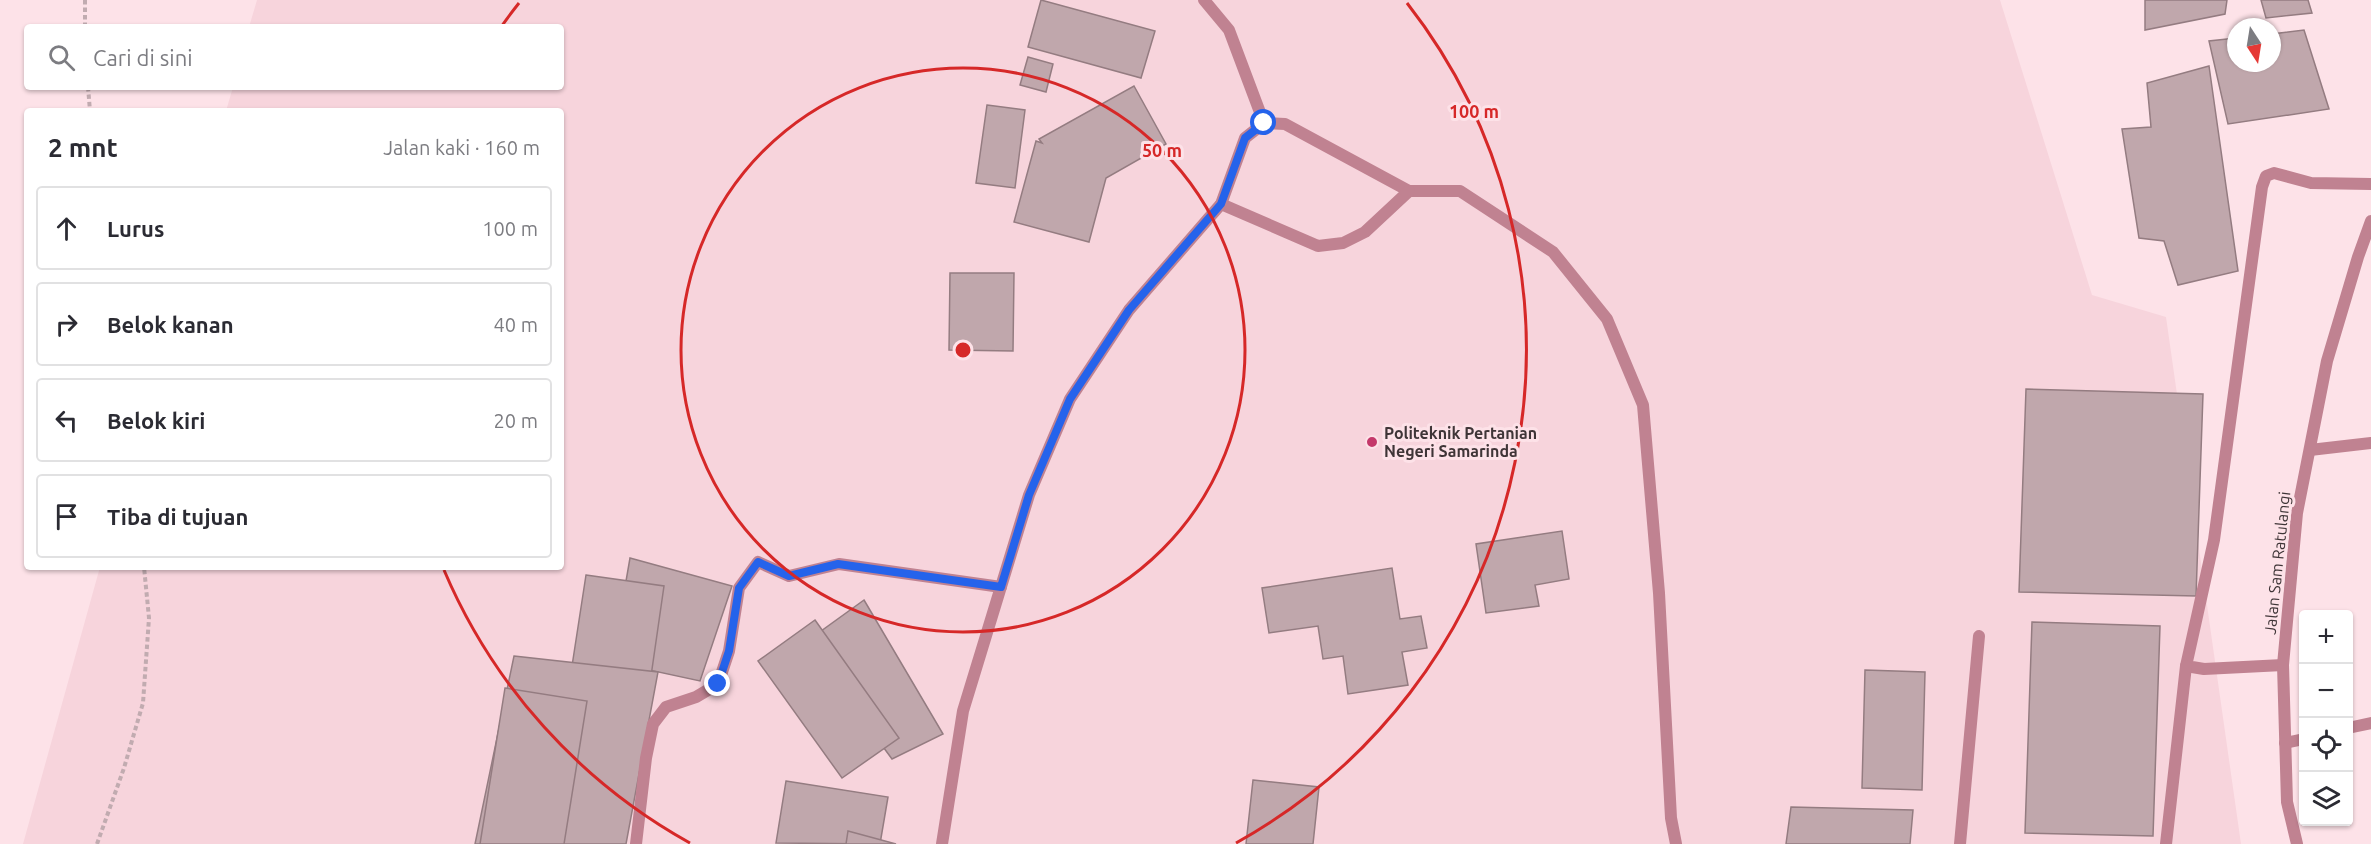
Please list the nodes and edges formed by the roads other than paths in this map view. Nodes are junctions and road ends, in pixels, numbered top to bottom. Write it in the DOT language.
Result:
graph roads {
  1 [pos="1204,0"];
  2 [pos="1264,123"];
  3 [pos="2371,184"];
  4 [pos="1409,191"];
  5 [pos="1221,204"];
  6 [pos="2371,221"];
  7 [pos="2371,443"];
  8 [pos="2310,450"];
  9 [pos="1001,587"];
  10 [pos="1979,636"];
  11 [pos="2283,665"];
  12 [pos="2186,666"];
  13 [pos="2371,723"];
  14 [pos="2353,727"];
  15 [pos="2299,740"];
  16 [pos="2285,743"];
  17 [pos="636,844"];
  18 [pos="942,844"];
  19 [pos="1677,844"];
  20 [pos="1960,844"];
  21 [pos="2166,844"];
  22 [pos="2297,844"];
  1 -- 2 [label="street"];
  2 -- 4 [label="street"];
  2 -- 5 [label="street"];
  3 -- 12 [label="street"];
  4 -- 5 [label="street"];
  4 -- 19 [label="street"];
  5 -- 9 [label="street"];
  6 -- 8 [label="street, Jalan Sam Ratulangi"];
  7 -- 8 [label="street"];
  8 -- 11 [label="street, Jalan Sam Ratulangi"];
  9 -- 17 [label="street"];
  9 -- 18 [label="street"];
  10 -- 20 [label="street"];
  11 -- 12 [label="street"];
  11 -- 16 [label="street, Jalan Sam Ratulangi"];
  12 -- 21 [label="street"];
  13 -- 14 [label="street"];
  15 -- 16 [label="street"];
  16 -- 22 [label="street, Jalan Sam Ratulangi"];
}
